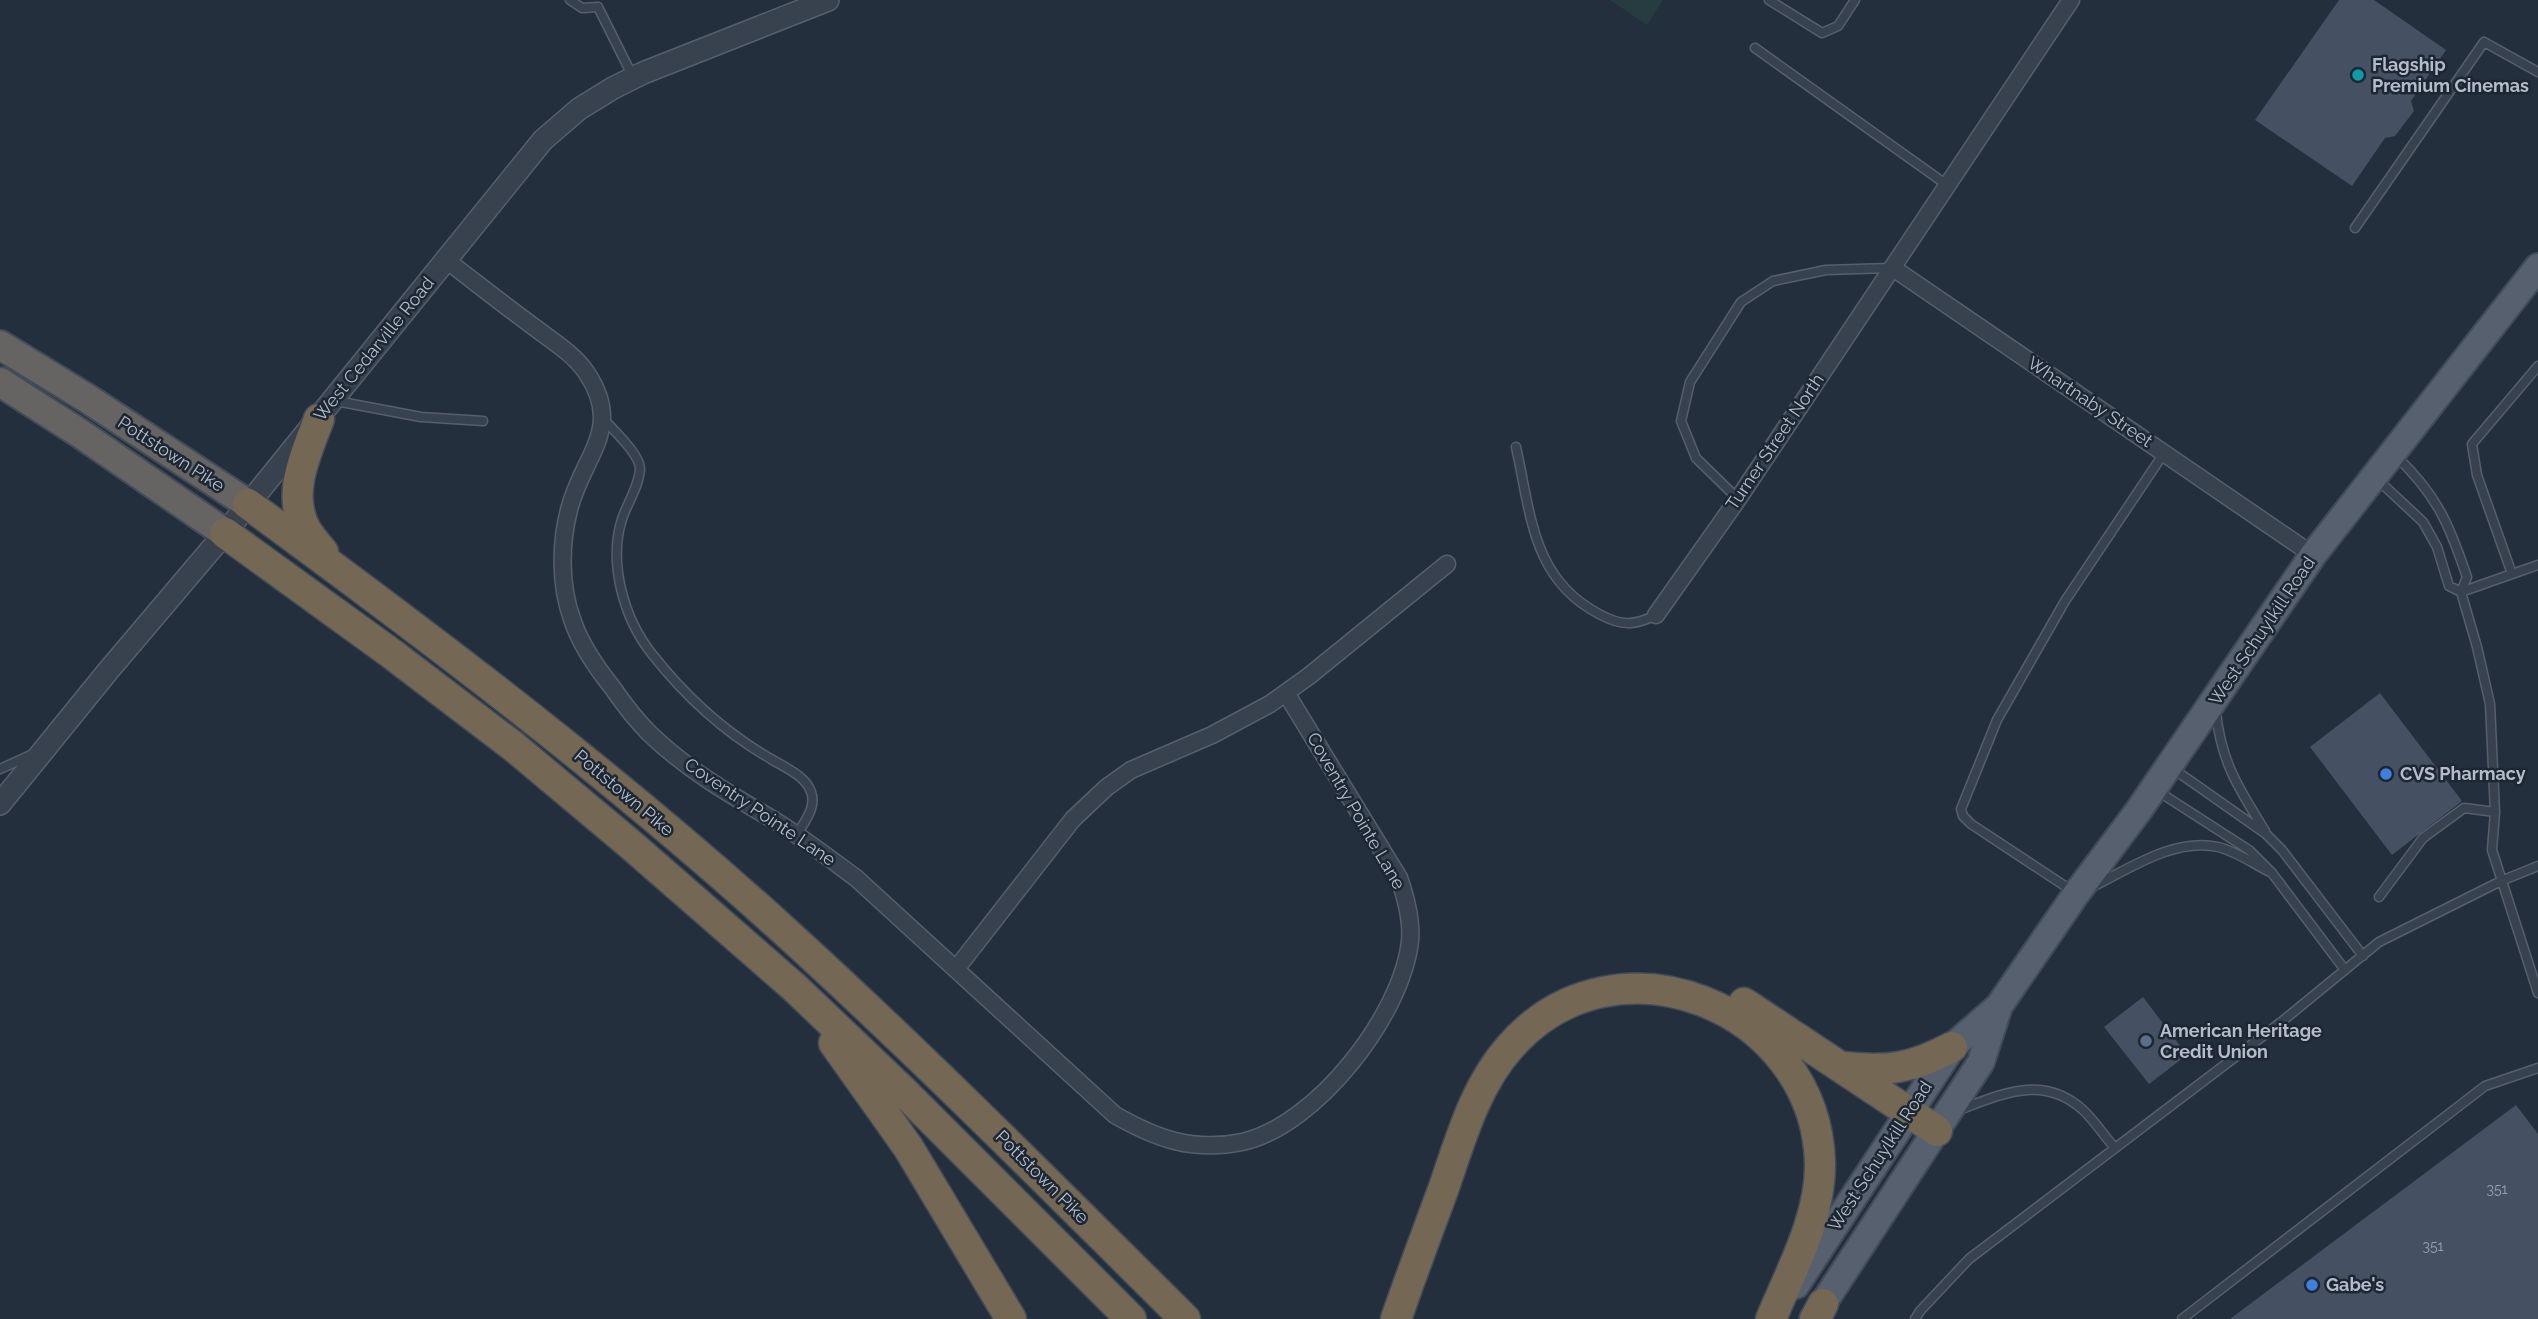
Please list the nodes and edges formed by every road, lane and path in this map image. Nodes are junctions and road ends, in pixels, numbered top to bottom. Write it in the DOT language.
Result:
graph roads {
  1 [pos="570,0"];
  2 [pos="828,0"];
  3 [pos="1769,0"];
  4 [pos="1855,0"];
  5 [pos="2071,0"];
  6 [pos="600,3"];
  7 [pos="1755,48"];
  8 [pos="2538,72"];
  9 [pos="633,78"];
  10 [pos="1947,184"];
  11 [pos="2356,228"];
  12 [pos="446,260"];
  13 [pos="2538,267"];
  14 [pos="1893,268"];
  15 [pos="0,345"];
  16 [pos="2538,366"];
  17 [pos="0,382"];
  18 [pos="326,410"];
  19 [pos="603,418"];
  20 [pos="482,421"];
  21 [pos="1516,447"];
  22 [pos="2164,453"];
  23 [pos="2394,454"];
  24 [pos="2375,477"];
  25 [pos="1738,499"];
  26 [pos="248,505"];
  27 [pos="225,533"];
  28 [pos="2313,555"];
  29 [pos="1447,564"];
  30 [pos="2538,565"];
  31 [pos="333,566"];
  32 [pos="2512,574"];
  33 [pos="2461,592"];
  34 [pos="1656,615"];
  35 [pos="1286,693"];
  36 [pos="2215,700"];
  37 [pos="45,749"];
  38 [pos="2169,766"];
  39 [pos="0,769"];
  40 [pos="2154,788"];
  41 [pos="0,804"];
  42 [pos="2495,812"];
  43 [pos="797,835"];
  44 [pos="2268,836"];
  45 [pos="2538,866"];
  46 [pos="2272,873"];
  47 [pos="2501,881"];
  48 [pos="2076,894"];
  49 [pos="2379,897"];
  50 [pos="2362,956"];
  51 [pos="956,969"];
  52 [pos="2345,970"];
  53 [pos="795,988"];
  54 [pos="2538,993"];
  55 [pos="1999,1006"];
  56 [pos="1952,1047"];
  57 [pos="1840,1066"];
  58 [pos="2538,1068"];
  59 [pos="1909,1112"];
  60 [pos="1943,1122"];
  61 [pos="2115,1148"];
  62 [pos="1817,1314"];
  63 [pos="1011,1319"];
  64 [pos="1131,1319"];
  65 [pos="1185,1319"];
  66 [pos="1374,1319"];
  67 [pos="1396,1319"];
  68 [pos="1773,1319"];
  69 [pos="1915,1319"];
  70 [pos="2182,1319"];
  1 -- 6 [label="lane"];
  2 -- 9 [label="street, West Cedarville Road"];
  3 -- 4 [label="lane"];
  5 -- 10 [label="street"];
  6 -- 9 [label="lane"];
  7 -- 10 [label="lane"];
  8 -- 11 [label="lane"];
  9 -- 12 [label="street, West Cedarville Road"];
  10 -- 14 [label="street"];
  12 -- 18 [label="street, West Cedarville Road"];
  12 -- 19 [label="street"];
  13 -- 23 [label="main road, West Schuylkill Road"];
  14 -- 22 [label="street, Whartnaby Street"];
  14 -- 25 [label="street, Turner Street North"];
  14 -- 25 [label="lane"];
  15 -- 26 [label="highway, Pottstown Pike"];
  16 -- 32 [label="lane"];
  17 -- 27 [label="highway, Pottstown Pike"];
  18 -- 20 [label="lane"];
  18 -- 26 [label="street, West Cedarville Road"];
  18 -- 31 [label="highway"];
  19 -- 43 [label="lane"];
  19 -- 43 [label="street, Coventry Pointe Lane"];
  21 -- 34 [label="lane"];
  22 -- 28 [label="street, Whartnaby Street"];
  22 -- 48 [label="lane"];
  23 -- 24 [label="main road, West Schuylkill Road"];
  23 -- 33 [label="lane"];
  24 -- 28 [label="main road, West Schuylkill Road"];
  24 -- 33 [label="lane"];
  25 -- 34 [label="street, Turner Street North"];
  26 -- 27 [label="street, West Cedarville Road"];
  26 -- 31 [label="highway, Pottstown Pike"];
  27 -- 37 [label="street, West Cedarville Road"];
  27 -- 53 [label="highway, Pottstown Pike"];
  28 -- 36 [label="main road, West Schuylkill Road"];
  29 -- 35 [label="street"];
  30 -- 32 [label="lane"];
  31 -- 65 [label="highway, Pottstown Pike"];
  32 -- 33 [label="lane"];
  33 -- 42 [label="lane"];
  35 -- 51 [label="street"];
  35 -- 51 [label="street, Coventry Pointe Lane"];
  36 -- 38 [label="main road, West Schuylkill Road"];
  36 -- 44 [label="lane"];
  37 -- 39 [label="lane"];
  37 -- 41 [label="street, West Cedarville Road"];
  38 -- 40 [label="main road, West Schuylkill Road"];
  38 -- 44 [label="lane"];
  40 -- 46 [label="lane"];
  40 -- 48 [label="main road, West Schuylkill Road"];
  42 -- 47 [label="lane"];
  42 -- 49 [label="lane"];
  43 -- 51 [label="street, Coventry Pointe Lane"];
  44 -- 50 [label="lane"];
  45 -- 47 [label="lane"];
  46 -- 48 [label="lane"];
  46 -- 52 [label="lane"];
  47 -- 50 [label="lane"];
  47 -- 54 [label="lane"];
  48 -- 55 [label="main road, West Schuylkill Road"];
  50 -- 52 [label="lane"];
  52 -- 61 [label="lane"];
  53 -- 63 [label="highway"];
  53 -- 64 [label="highway, Pottstown Pike"];
  55 -- 56 [label="main road, West Schuylkill Road"];
  55 -- 60 [label="main road, West Schuylkill Road"];
  56 -- 57 [label="highway"];
  56 -- 59 [label="main road, West Schuylkill Road"];
  57 -- 59 [label="highway"];
  57 -- 66 [label="highway"];
  58 -- 70 [label="lane"];
  59 -- 60 [label="highway"];
  59 -- 68 [label="main road, West Schuylkill Road"];
  60 -- 61 [label="lane"];
  60 -- 62 [label="main road, West Schuylkill Road"];
  61 -- 69 [label="lane"];
  67 -- 68 [label="highway"];
}
